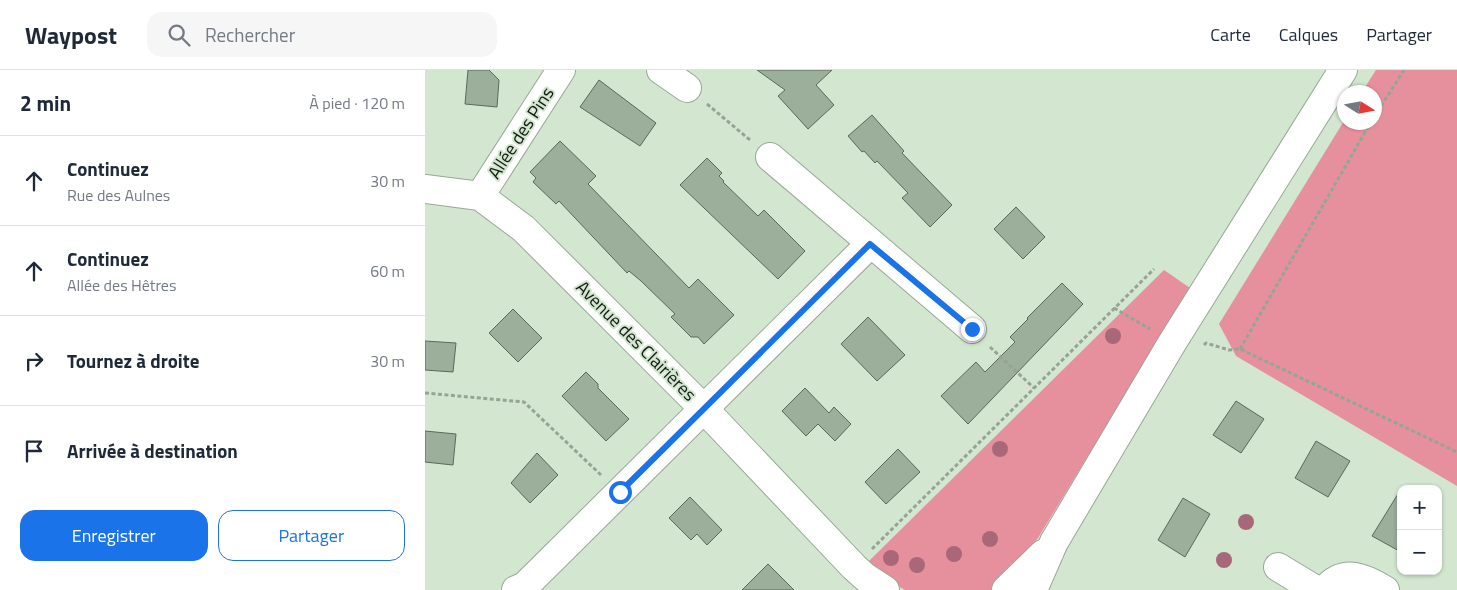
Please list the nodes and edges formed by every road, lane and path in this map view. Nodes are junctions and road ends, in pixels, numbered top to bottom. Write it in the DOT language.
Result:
graph roads {
  1 [pos="561,70"];
  2 [pos="661,70"];
  3 [pos="1343,70"];
  4 [pos="1404,70"];
  5 [pos="687,88"];
  6 [pos="1382,106"];
  7 [pos="1366,130"];
  8 [pos="771,157"];
  9 [pos="425,189"];
  10 [pos="480,196"];
  11 [pos="870,244"];
  12 [pos="1155,269"];
  13 [pos="1114,308"];
  14 [pos="972,329"];
  15 [pos="1157,334"];
  16 [pos="1199,349"];
  17 [pos="1240,349"];
  18 [pos="1034,388"];
  19 [pos="425,393"];
  20 [pos="704,409"];
  21 [pos="1457,452"];
  22 [pos="620,492"];
  23 [pos="1054,542"];
  24 [pos="1279,567"];
  25 [pos="871,578"];
  26 [pos="516,590"];
  27 [pos="1006,590"];
  28 [pos="1033,590"];
  29 [pos="1316,590"];
  30 [pos="1325,590"];
  31 [pos="1385,590"];
  1 -- 10 [label="street, Allée des Pins"];
  2 -- 5 [label="street"];
  3 -- 23 [label="street"];
  4 -- 6 [label="path"];
  5 -- 8 [label="path"];
  7 -- 17 [label="path"];
  8 -- 11 [label="street"];
  9 -- 10 [label="street, Avenue des Clairières"];
  10 -- 20 [label="street, Avenue des Clairières"];
  11 -- 14 [label="street"];
  11 -- 20 [label="street"];
  12 -- 13 [label="path"];
  13 -- 15 [label="path"];
  13 -- 18 [label="path"];
  14 -- 18 [label="path"];
  16 -- 17 [label="path"];
  17 -- 21 [label="path"];
  18 -- 25 [label="path"];
  19 -- 22 [label="path"];
  20 -- 22 [label="street"];
  20 -- 25 [label="street, Avenue des Clairières"];
  22 -- 26 [label="street"];
  23 -- 27 [label="street"];
  23 -- 28 [label="street"];
  24 -- 29 [label="street"];
  30 -- 31 [label="street"];
}
